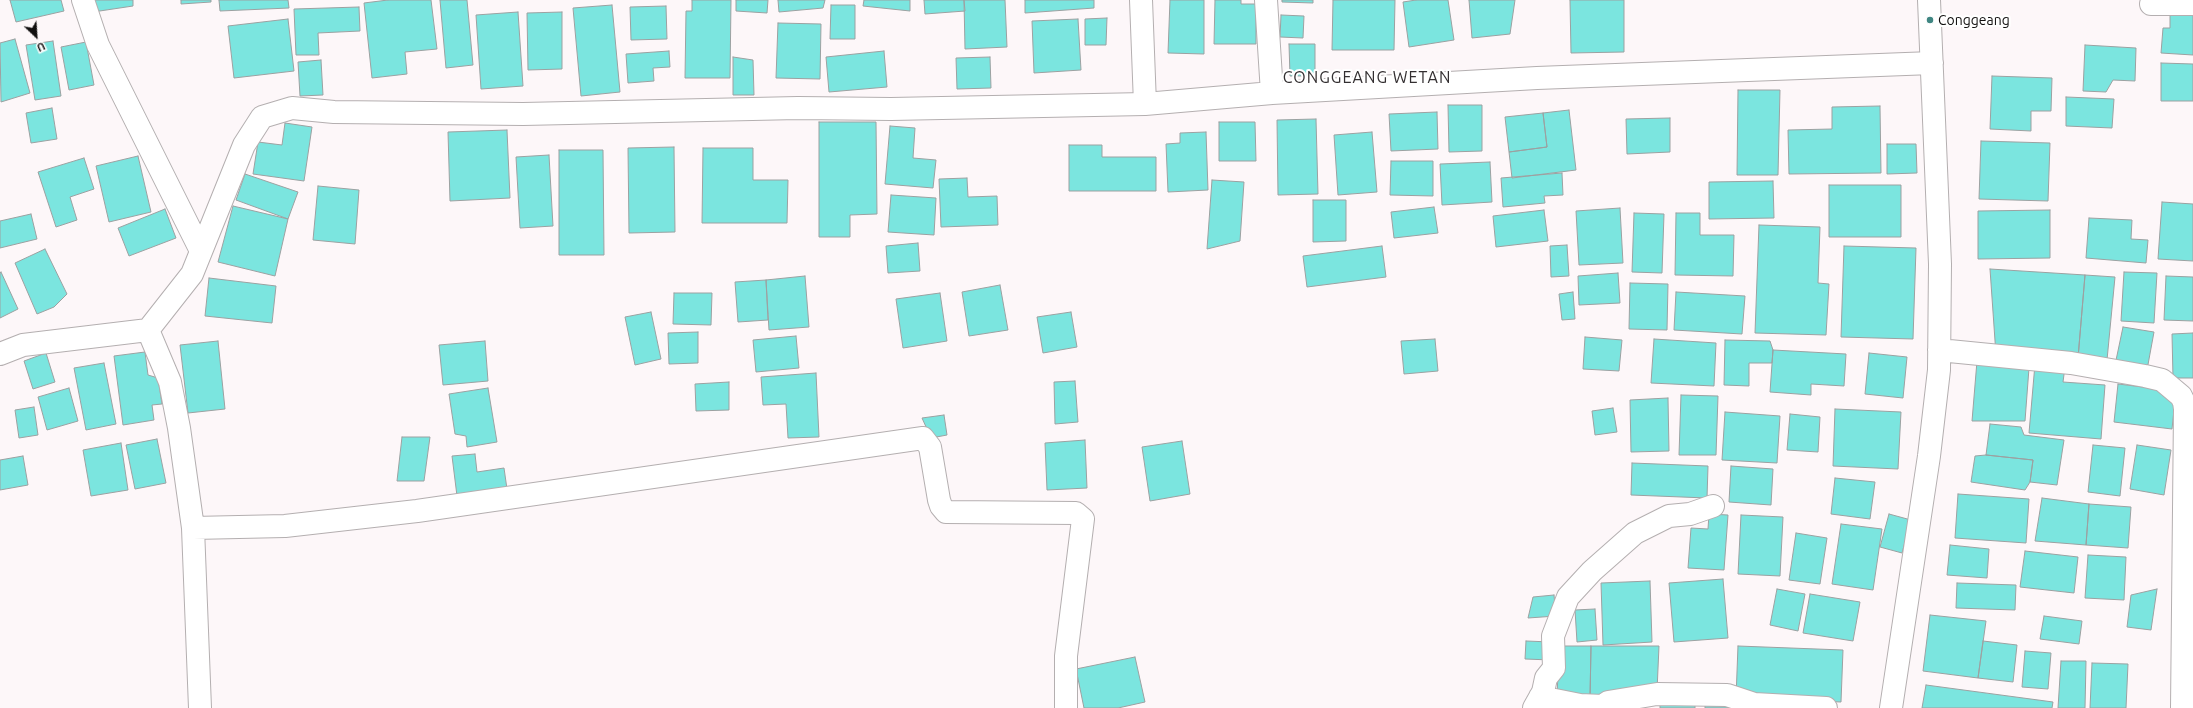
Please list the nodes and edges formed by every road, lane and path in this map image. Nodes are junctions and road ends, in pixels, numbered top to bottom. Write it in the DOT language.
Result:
graph roads {
  1 [pos="83,0"];
  2 [pos="1141,0"];
  3 [pos="1266,0"];
  4 [pos="1929,0"];
  5 [pos="2151,4"];
  6 [pos="2193,4"];
  7 [pos="1932,64"];
  8 [pos="1272,93"];
  9 [pos="1145,104"];
  10 [pos="201,251"];
  11 [pos="148,330"];
  12 [pos="1939,350"];
  13 [pos="0,354"];
  14 [pos="1713,506"];
  15 [pos="194,528"];
  16 [pos="1537,703"];
  17 [pos="200,708"];
  18 [pos="1066,708"];
  19 [pos="1826,708"];
  20 [pos="1891,708"];
  21 [pos="2182,708"];
  1 -- 10 [label="street"];
  2 -- 9 [label="street"];
  3 -- 8 [label="street"];
  4 -- 7 [label="street"];
  5 -- 6 [label="street"];
  7 -- 8 [label="street"];
  7 -- 12 [label="street"];
  8 -- 9 [label="street"];
  9 -- 10 [label="street"];
  10 -- 11 [label="street"];
  11 -- 13 [label="street"];
  11 -- 15 [label="street"];
  12 -- 20 [label="street"];
  12 -- 21 [label="street"];
  14 -- 16 [label="street"];
  15 -- 17 [label="street"];
  15 -- 18 [label="street"];
  16 -- 19 [label="street"];
}
